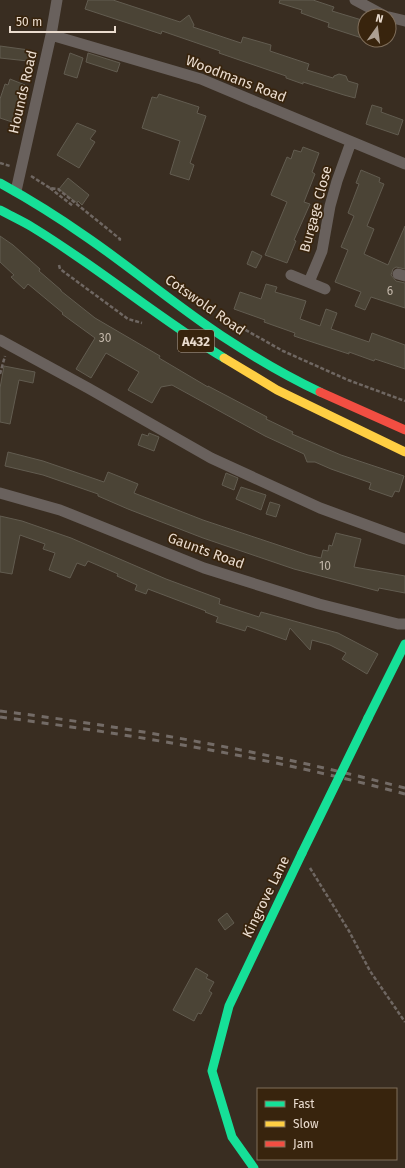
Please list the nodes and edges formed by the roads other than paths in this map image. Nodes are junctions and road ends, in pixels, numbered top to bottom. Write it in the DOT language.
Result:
graph roads {
  1 [pos="57,0"];
  2 [pos="355,0"];
  3 [pos="370,8"];
  4 [pos="51,35"];
  5 [pos="351,142"];
  6 [pos="405,164"];
  7 [pos="0,183"];
  8 [pos="16,191"];
  9 [pos="0,210"];
  10 [pos="32,226"];
  11 [pos="291,275"];
  12 [pos="308,282"];
  13 [pos="325,289"];
  14 [pos="3,342"];
  15 [pos="405,430"];
  16 [pos="405,452"];
  17 [pos="0,493"];
  18 [pos="405,539"];
  19 [pos="405,624"];
  20 [pos="405,644"];
  21 [pos="254,1168"];
  1 -- 4 [label="street, Hounds Road"];
  2 -- 3 [label="street"];
  4 -- 5 [label="street, Woodmans Road"];
  4 -- 8 [label="street, Hounds Road"];
  5 -- 6 [label="street, Woodmans Road"];
  5 -- 12 [label="street, Burgage Close"];
  7 -- 8 [label="main road, Cotswold Road / A432"];
  8 -- 10 [label="main road"];
  8 -- 15 [label="main road, Cotswold Road / A432"];
  9 -- 10 [label="main road, A432"];
  10 -- 16 [label="main road, A432"];
  11 -- 12 [label="street"];
  12 -- 13 [label="street"];
  14 -- 18 [label="street"];
  17 -- 19 [label="street, Gaunts Road"];
  20 -- 21 [label="main road, Kingrove Lane, bridge"];
}
